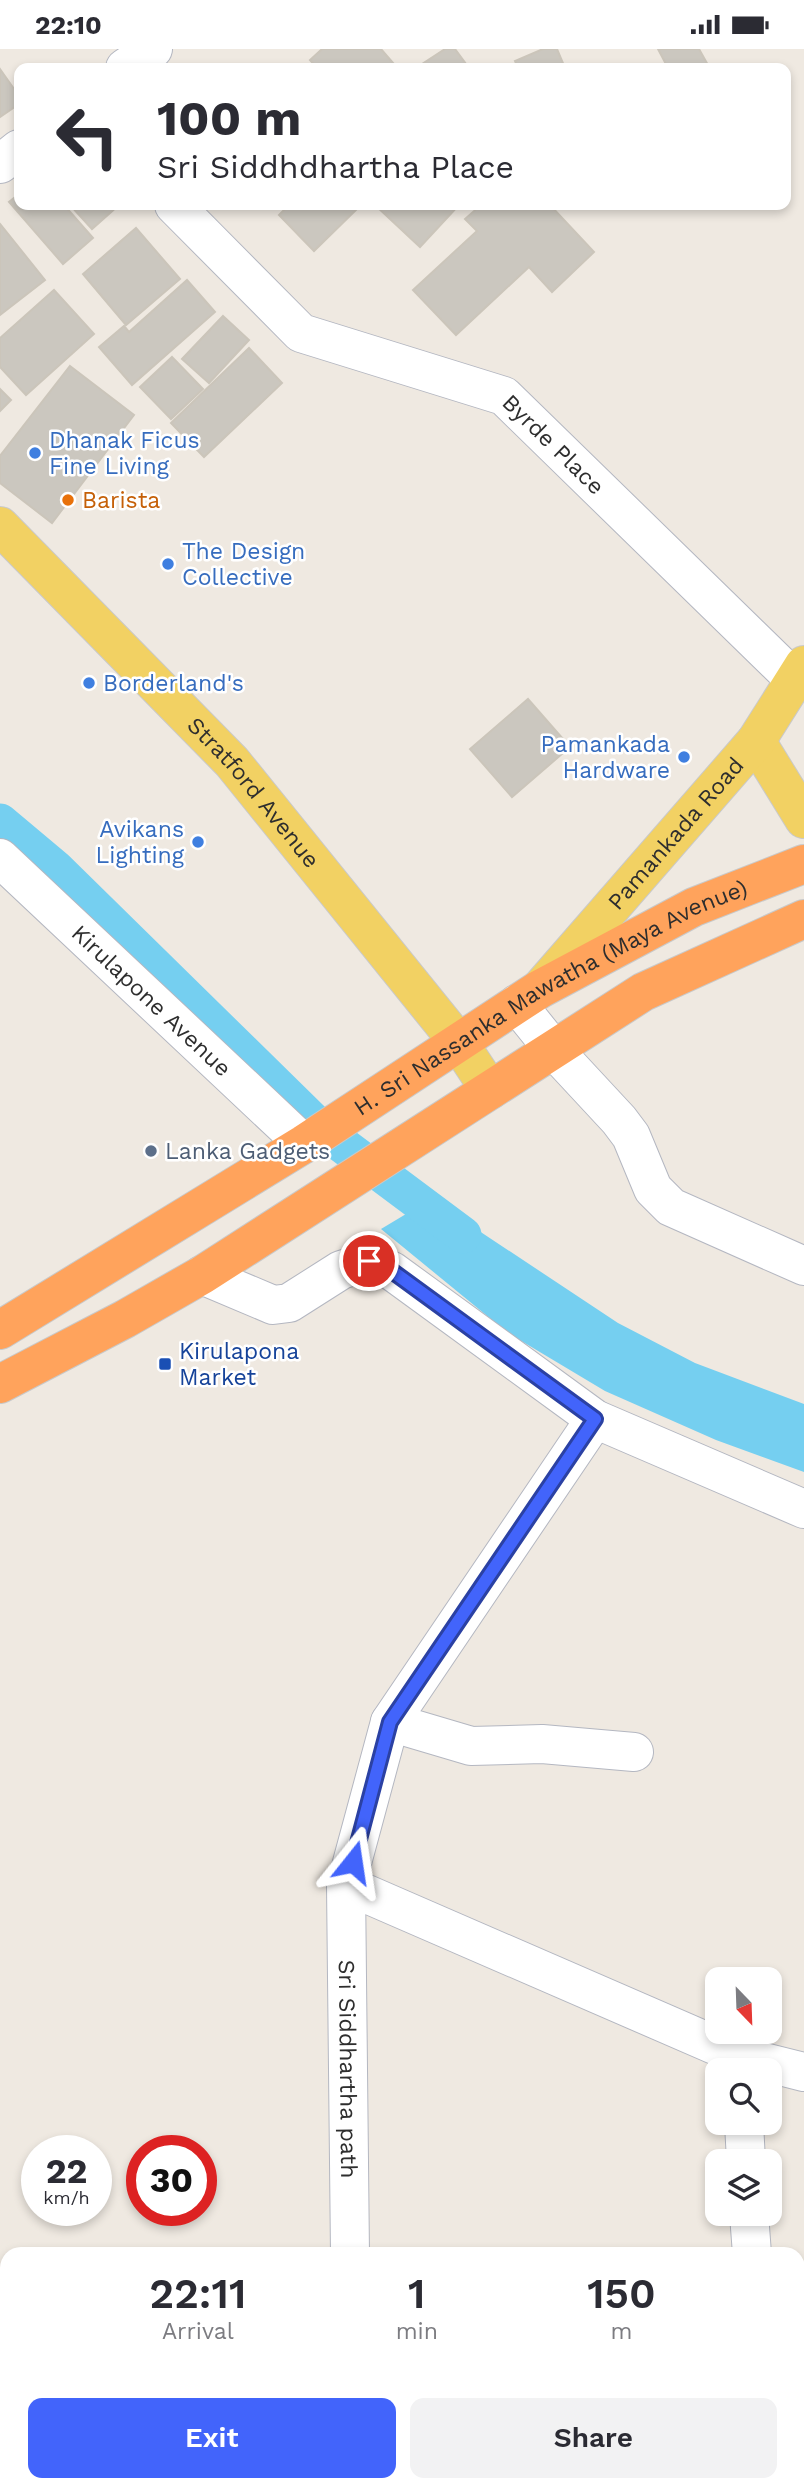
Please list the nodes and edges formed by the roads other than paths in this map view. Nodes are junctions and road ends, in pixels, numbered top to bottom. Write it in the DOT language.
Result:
graph roads {
  1 [pos="153,49"];
  2 [pos="132,63"];
  3 [pos="14,153"];
  4 [pos="0,164"];
  5 [pos="179,210"];
  6 [pos="0,526"];
  7 [pos="800,672"];
  8 [pos="756,741"];
  9 [pos="804,819"];
  10 [pos="0,858"];
  11 [pos="804,864"];
  12 [pos="804,919"];
  13 [pos="528,997"];
  14 [pos="459,1042"];
  15 [pos="554,1050"];
  16 [pos="490,1090"];
  17 [pos="304,1144"];
  18 [pos="804,1266"];
  19 [pos="202,1275"];
  20 [pos="2,1326"];
  21 [pos="0,1384"];
  22 [pos="595,1419"];
  23 [pos="804,1509"];
  24 [pos="390,1722"];
  25 [pos="634,1752"];
  26 [pos="346,1885"];
  27 [pos="730,2058"];
  28 [pos="782,2069"];
  29 [pos="804,2072"];
  30 [pos="750,2226"];
  31 [pos="350,2247"];
  32 [pos="751,2247"];
  1 -- 2 [label="street"];
  3 -- 4 [label="street"];
  5 -- 7 [label="street, Byrde Place"];
  6 -- 14 [label="main road, Stratford Avenue"];
  7 -- 8 [label="main road, Pamankada Road"];
  8 -- 9 [label="main road, Pamankada Road"];
  8 -- 13 [label="main road, Pamankada Road"];
  10 -- 17 [label="street, Kirulapone Avenue"];
  11 -- 13 [label="highway, H. Sri Nassanka Mawatha (Maya Avenue)"];
  12 -- 15 [label="highway, H. Sri Nassanka Mawatha (Maya Avenue)"];
  13 -- 14 [label="highway, H. Sri Nassanka Mawatha (Maya Avenue)"];
  13 -- 15 [label="street"];
  14 -- 16 [label="main road, Stratford Avenue"];
  14 -- 17 [label="highway, H. Sri Nassanka Mawatha (Maya Avenue)"];
  15 -- 16 [label="highway, H. Sri Nassanka Mawatha (Maya Avenue)"];
  15 -- 18 [label="street"];
  16 -- 19 [label="highway, H. Sri Nassanka Mawatha (Maya Avenue)"];
  17 -- 20 [label="highway, H. Sri Nassanka Mawatha (Maya Avenue)"];
  19 -- 21 [label="highway, H. Sri Nassanka Mawatha (Maya Avenue)"];
  19 -- 22 [label="street"];
  22 -- 23 [label="street"];
  22 -- 24 [label="street, Sri Siddhartha path"];
  24 -- 25 [label="street"];
  24 -- 26 [label="street, Sri Siddhartha path"];
  26 -- 27 [label="street"];
  26 -- 31 [label="street, Sri Siddhartha path"];
  28 -- 29 [label="street"];
  30 -- 32 [label="street"];
}
